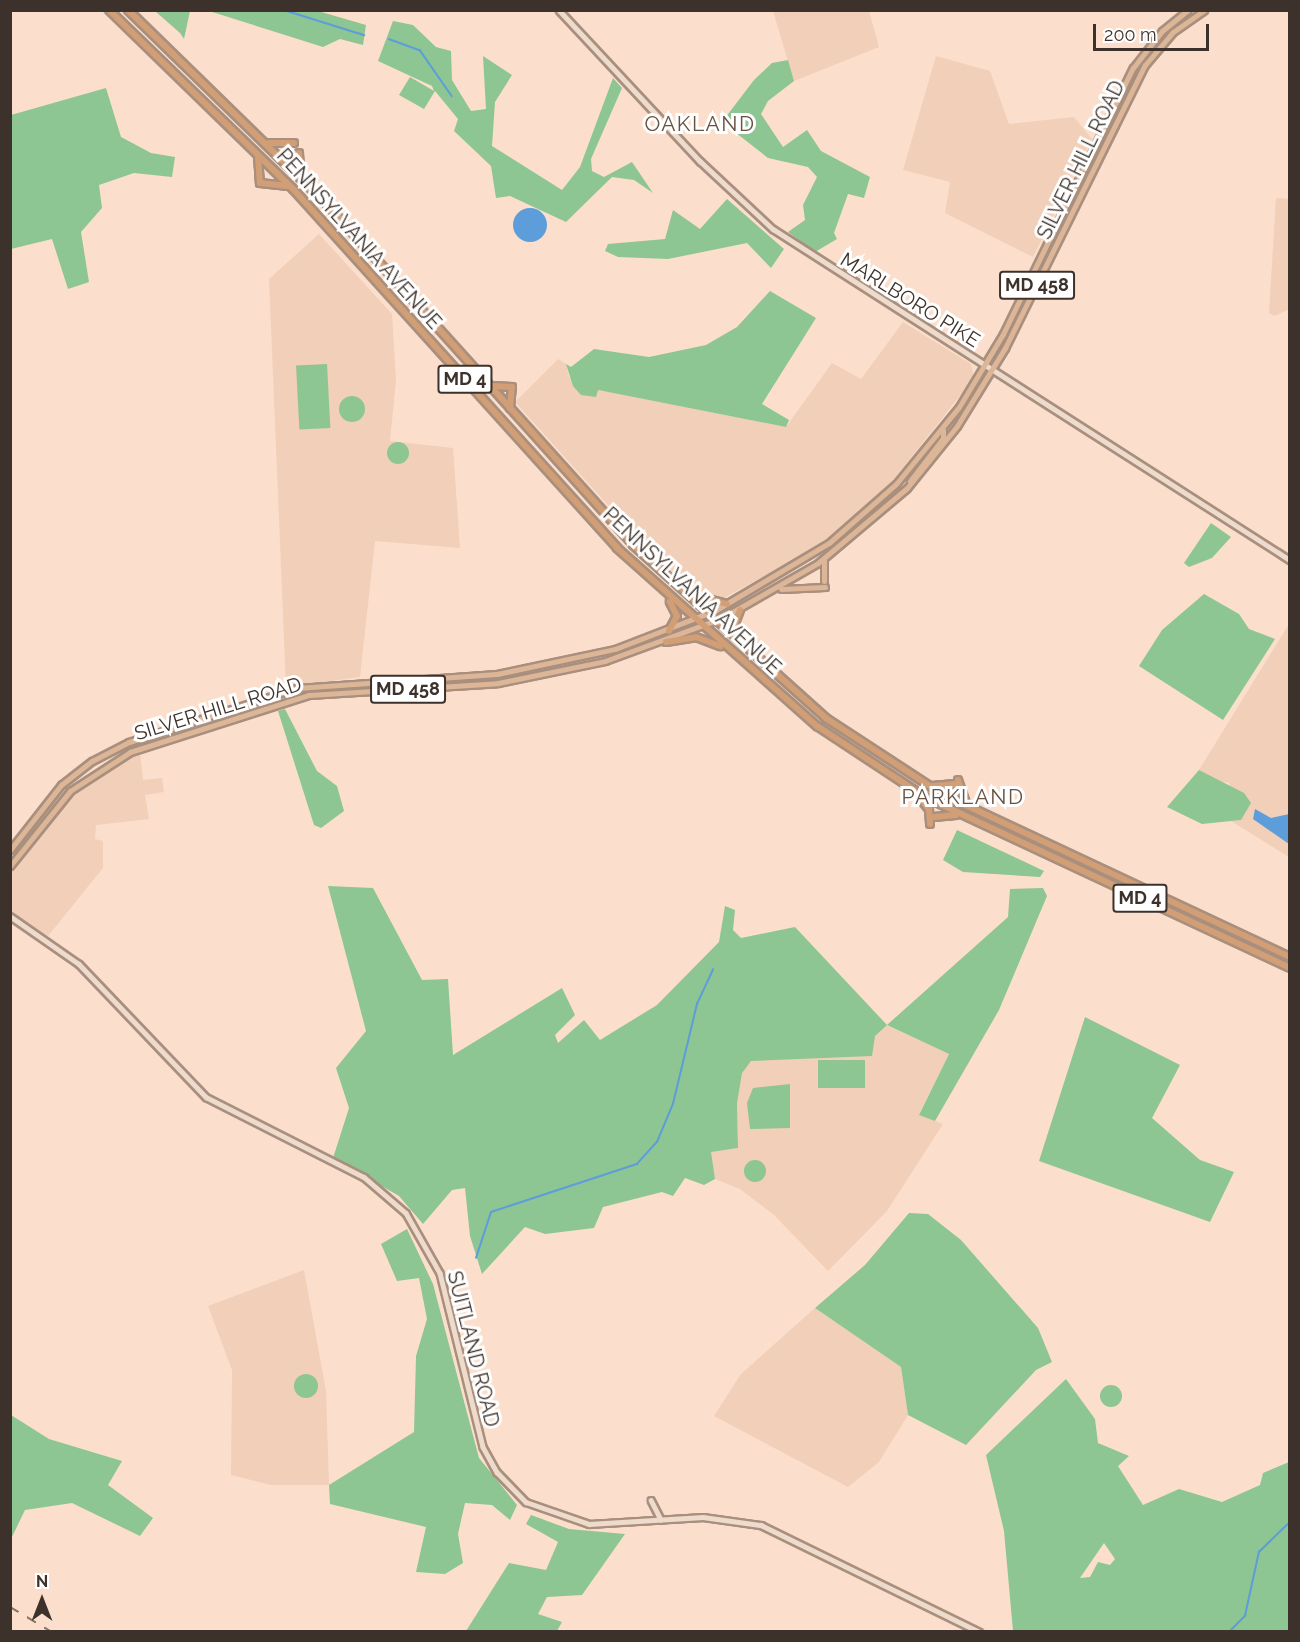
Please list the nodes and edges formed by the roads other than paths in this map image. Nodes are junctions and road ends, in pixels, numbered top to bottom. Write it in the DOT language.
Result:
graph roads {
  1 [pos="109,10"];
  2 [pos="128,10"];
  3 [pos="559,10"];
  4 [pos="1188,10"];
  5 [pos="1204,10"];
  6 [pos="265,140"];
  7 [pos="294,143"];
  8 [pos="253,148"];
  9 [pos="299,153"];
  10 [pos="302,178"];
  11 [pos="293,189"];
  12 [pos="987,365"];
  13 [pos="994,370"];
  14 [pos="485,382"];
  15 [pos="511,411"];
  16 [pos="943,430"];
  17 [pos="907,488"];
  18 [pos="824,559"];
  19 [pos="1290,560"];
  20 [pos="668,578"];
  21 [pos="776,590"];
  22 [pos="662,591"];
  23 [pos="727,604"];
  24 [pos="740,610"];
  25 [pos="707,614"];
  26 [pos="695,620"];
  27 [pos="715,621"];
  28 [pos="703,627"];
  29 [pos="669,631"];
  30 [pos="666,642"];
  31 [pos="731,651"];
  32 [pos="750,652"];
  33 [pos="922,783"];
  34 [pos="911,790"];
  35 [pos="968,806"];
  36 [pos="934,817"];
  37 [pos="970,819"];
  38 [pos="930,824"];
  39 [pos="10,850"];
  40 [pos="10,866"];
  41 [pos="10,916"];
  42 [pos="1290,957"];
  43 [pos="1290,968"];
  44 [pos="651,1500"];
  45 [pos="661,1520"];
  46 [pos="980,1632"];
  1 -- 8 [label="highway, PENNSYLVANIA AVENUE / MD 4"];
  2 -- 6 [label="highway, PENNSYLVANIA AVENUE / MD 4"];
  3 -- 12 [label="main road, MARLBORO PIKE"];
  4 -- 12 [label="main road, SILVER HILL ROAD / MD 458"];
  5 -- 13 [label="main road, SILVER HILL ROAD / MD 458"];
  6 -- 7 [label="highway"];
  6 -- 10 [label="highway, PENNSYLVANIA AVENUE / MD 4"];
  8 -- 11 [label="highway, PENNSYLVANIA AVENUE / MD 4"];
  8 -- 11 [label="highway"];
  9 -- 10 [label="highway"];
  10 -- 14 [label="highway, PENNSYLVANIA AVENUE / MD 4"];
  11 -- 22 [label="highway, PENNSYLVANIA AVENUE / MD 4"];
  12 -- 13 [label="main road, MARLBORO PIKE"];
  12 -- 16 [label="main road, SILVER HILL ROAD / MD 458"];
  13 -- 17 [label="main road, SILVER HILL ROAD / MD 458"];
  13 -- 19 [label="main road, MARLBORO PIKE"];
  14 -- 15 [label="highway, PENNSYLVANIA AVENUE / MD 4"];
  14 -- 15 [label="highway"];
  15 -- 20 [label="highway, PENNSYLVANIA AVENUE / MD 4"];
  16 -- 17 [label="main road"];
  16 -- 23 [label="main road, SILVER HILL ROAD / MD 458"];
  17 -- 18 [label="main road, SILVER HILL ROAD / MD 458"];
  18 -- 21 [label="main road, SILVER HILL ROAD / MD 458"];
  18 -- 21 [label="main road"];
  20 -- 23 [label="highway"];
  20 -- 25 [label="highway, PENNSYLVANIA AVENUE / MD 4"];
  21 -- 24 [label="main road, SILVER HILL ROAD / MD 458"];
  22 -- 26 [label="highway, PENNSYLVANIA AVENUE / MD 4"];
  22 -- 29 [label="highway"];
  23 -- 25 [label="main road, SILVER HILL ROAD / MD 458"];
  24 -- 27 [label="main road, SILVER HILL ROAD / MD 458"];
  24 -- 32 [label="highway"];
  25 -- 26 [label="main road, SILVER HILL ROAD / MD 458"];
  25 -- 27 [label="highway, PENNSYLVANIA AVENUE / MD 4"];
  26 -- 28 [label="highway, PENNSYLVANIA AVENUE / MD 4"];
  26 -- 29 [label="main road, SILVER HILL ROAD / MD 458"];
  27 -- 28 [label="main road, SILVER HILL ROAD / MD 458"];
  27 -- 32 [label="highway, PENNSYLVANIA AVENUE / MD 4"];
  28 -- 30 [label="main road, SILVER HILL ROAD / MD 458"];
  28 -- 31 [label="highway, PENNSYLVANIA AVENUE / MD 4"];
  29 -- 39 [label="main road, SILVER HILL ROAD / MD 458"];
  30 -- 31 [label="highway"];
  30 -- 40 [label="main road, SILVER HILL ROAD / MD 458"];
  31 -- 34 [label="highway, PENNSYLVANIA AVENUE / MD 4"];
  32 -- 33 [label="highway, PENNSYLVANIA AVENUE / MD 4"];
  33 -- 35 [label="highway, PENNSYLVANIA AVENUE / MD 4"];
  33 -- 35 [label="highway"];
  34 -- 37 [label="highway, PENNSYLVANIA AVENUE / MD 4"];
  34 -- 38 [label="highway"];
  35 -- 42 [label="highway, PENNSYLVANIA AVENUE / MD 4"];
  36 -- 37 [label="highway"];
  37 -- 43 [label="highway, PENNSYLVANIA AVENUE / MD 4"];
  41 -- 45 [label="main road, SUITLAND ROAD"];
  44 -- 45 [label="main road"];
  45 -- 46 [label="main road, SUITLAND ROAD"];
}
